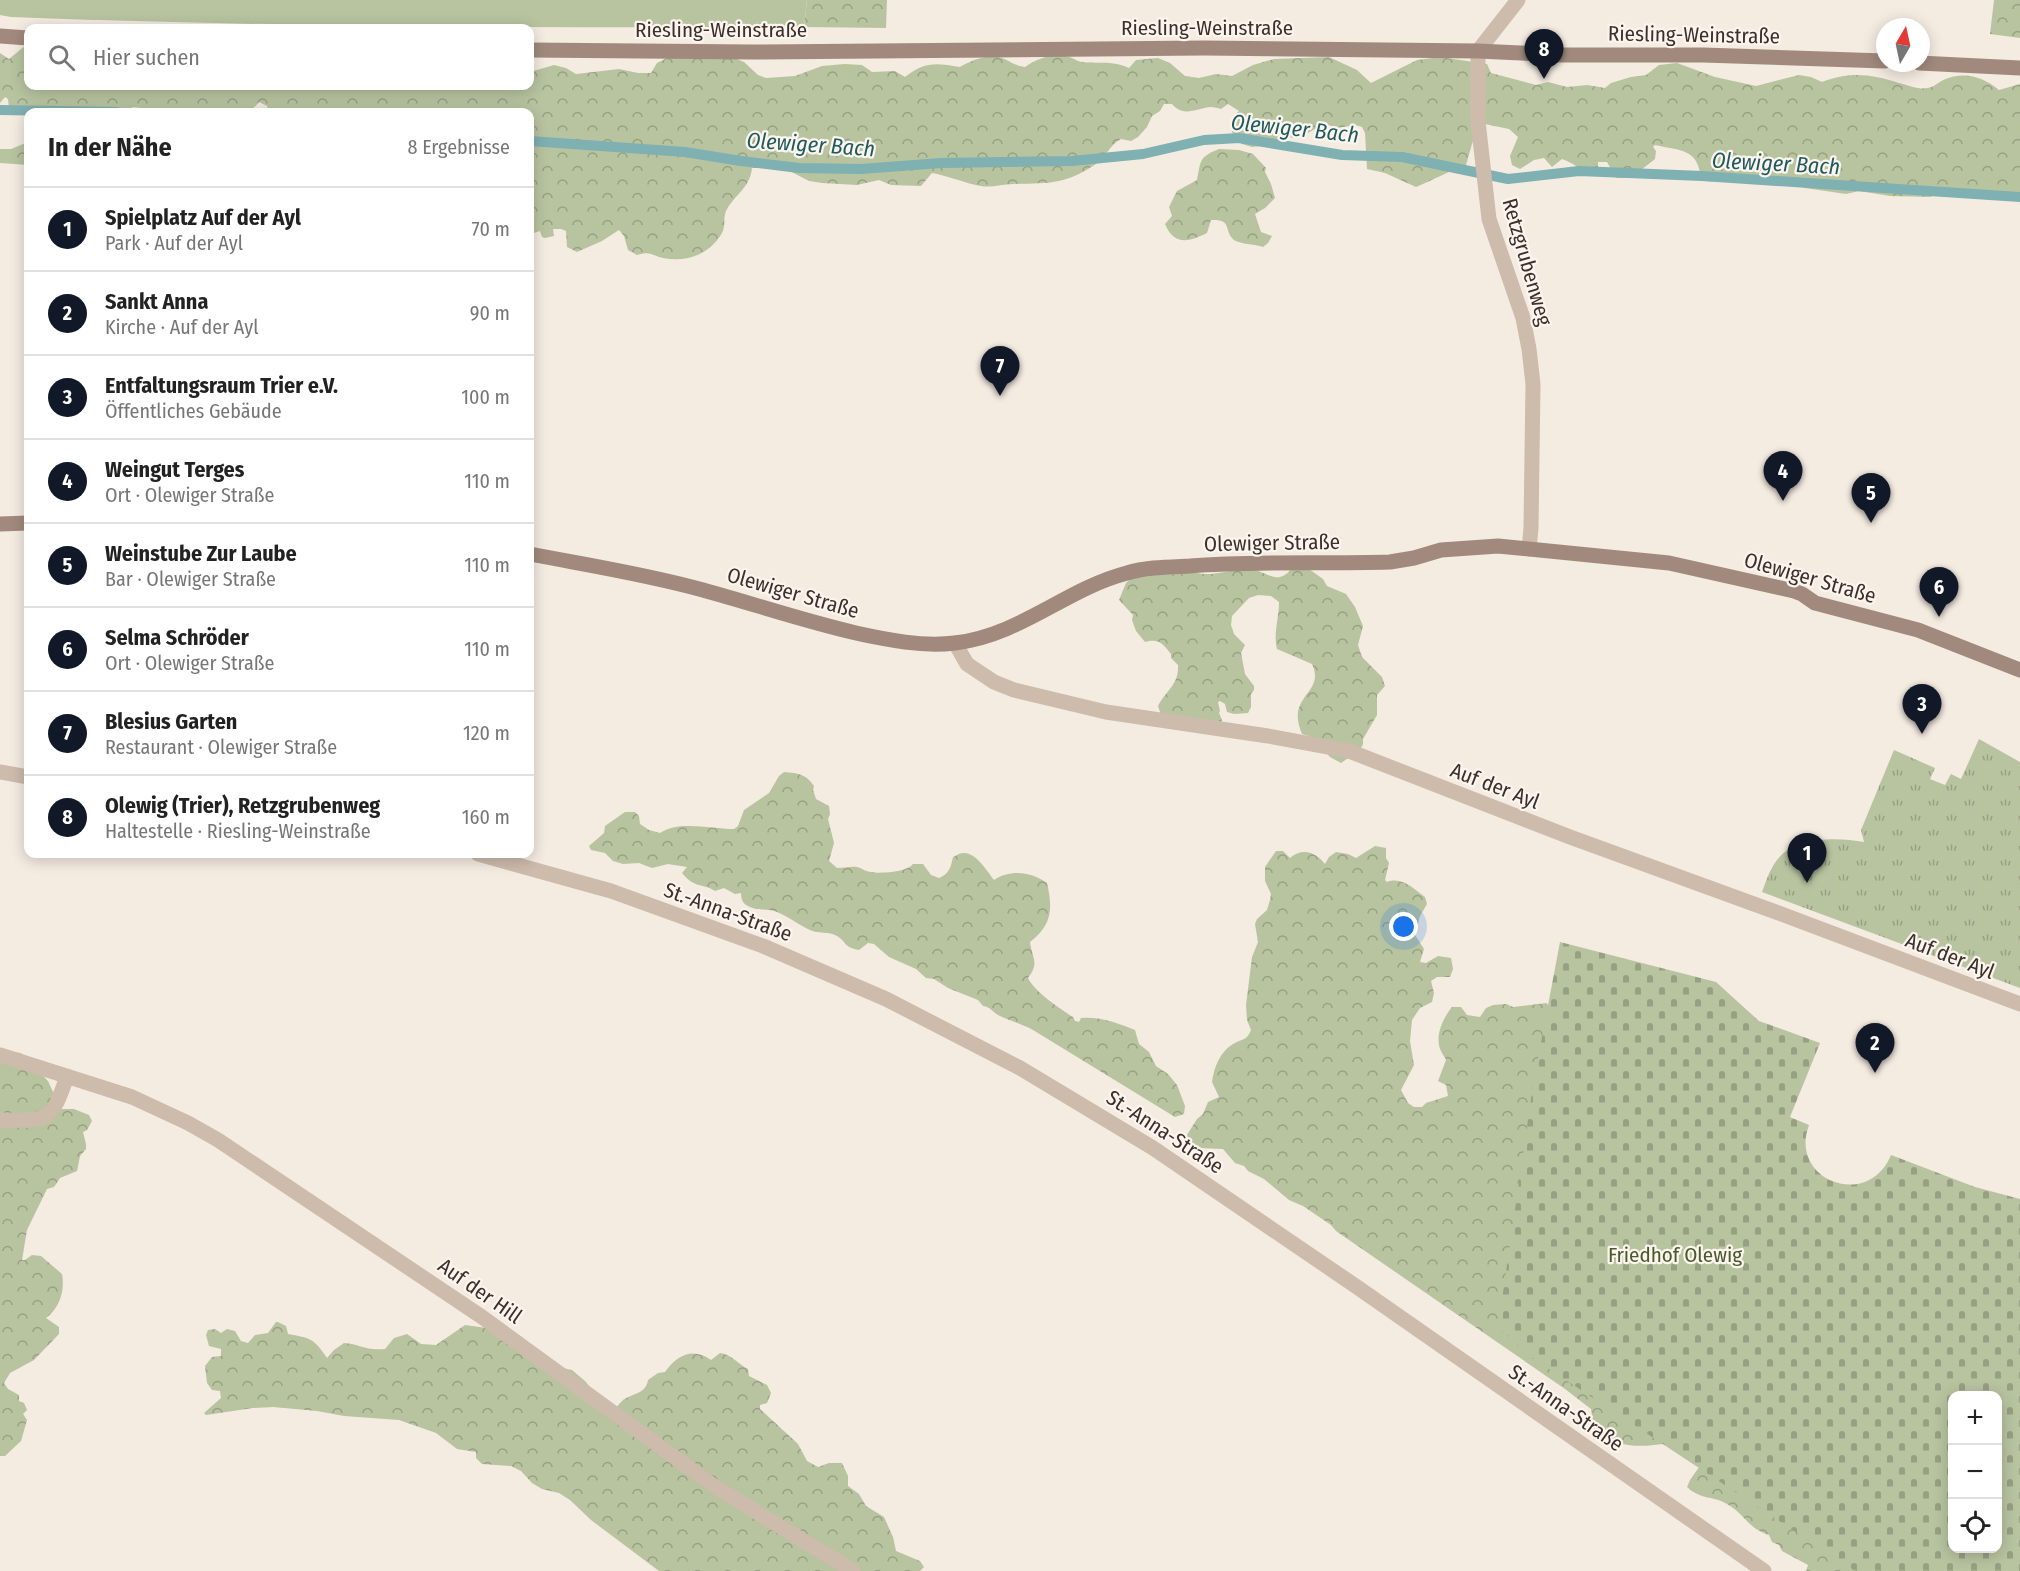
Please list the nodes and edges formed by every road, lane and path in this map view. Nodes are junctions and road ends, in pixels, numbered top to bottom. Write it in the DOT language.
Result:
graph roads {
  1 [pos="1518,0"];
  2 [pos="0,36"];
  3 [pos="24,38"];
  4 [pos="534,50"];
  5 [pos="1478,51"];
  6 [pos="1876,61"];
  7 [pos="1930,64"];
  8 [pos="2020,68"];
  9 [pos="24,523"];
  10 [pos="0,524"];
  11 [pos="1529,549"];
  12 [pos="534,555"];
  13 [pos="955,643"];
  14 [pos="2020,670"];
  15 [pos="0,772"];
  16 [pos="24,776"];
  17 [pos="492,858"];
  18 [pos="2020,1005"];
  19 [pos="0,1055"];
  20 [pos="67,1076"];
  21 [pos="0,1120"];
  22 [pos="853,1571"];
  23 [pos="1764,1571"];
  1 -- 5 [label="street"];
  2 -- 3 [label="street"];
  4 -- 5 [label="street, Riesling-Weinstraße"];
  5 -- 6 [label="street, Riesling-Weinstraße"];
  5 -- 11 [label="street, Retzgrubenweg"];
  7 -- 8 [label="street"];
  9 -- 10 [label="street"];
  11 -- 13 [label="street, Olewiger Straße"];
  11 -- 14 [label="street, Olewiger Straße"];
  12 -- 13 [label="street, Olewiger Straße"];
  13 -- 18 [label="street, Auf der Ayl"];
  15 -- 16 [label="street"];
  17 -- 23 [label="street, St.-Anna-Straße"];
  19 -- 20 [label="street, Auf der Hill"];
  20 -- 21 [label="street"];
  20 -- 22 [label="street, Auf der Hill"];
}
